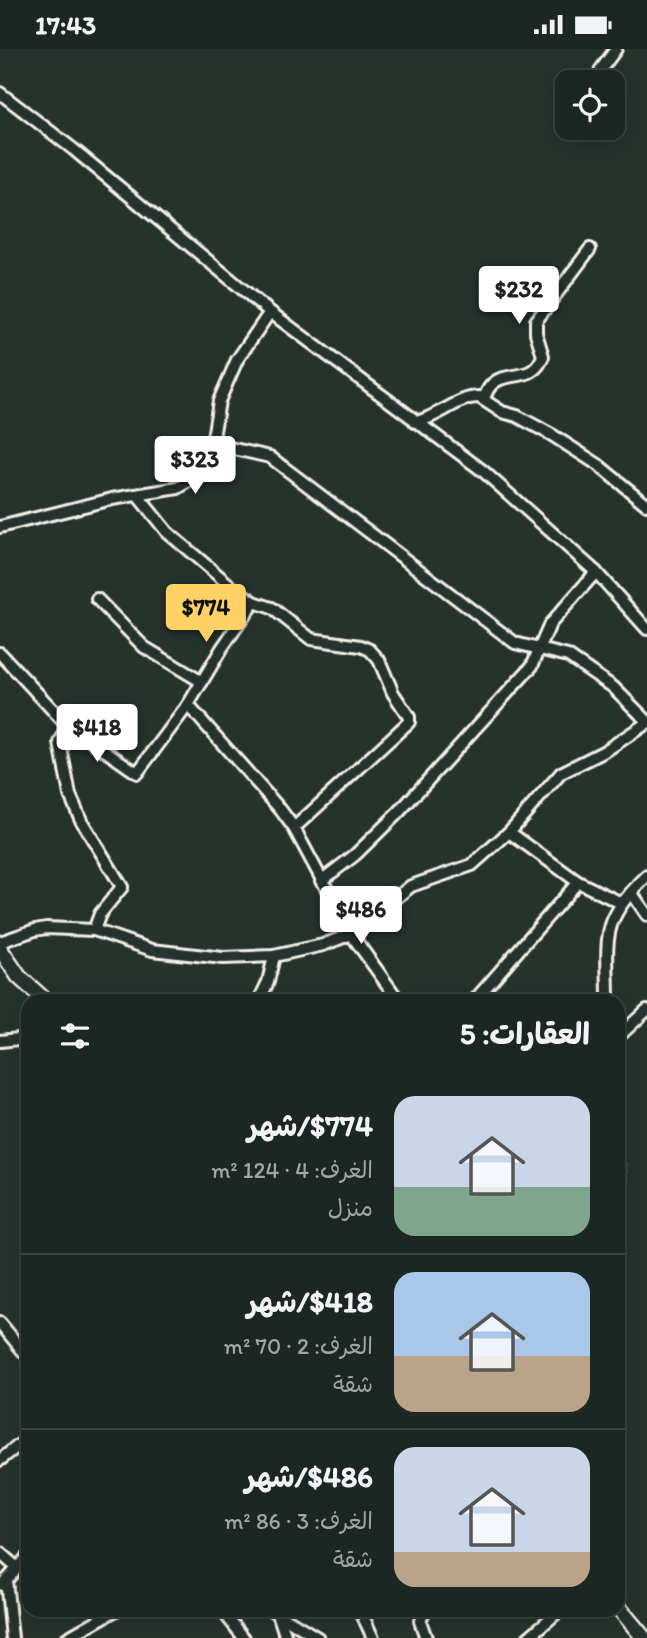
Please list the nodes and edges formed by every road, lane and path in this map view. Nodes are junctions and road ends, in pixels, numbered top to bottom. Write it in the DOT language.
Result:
graph roads {
  1 [pos="617,49"];
  2 [pos="601,70"];
  3 [pos="0,93"];
  4 [pos="590,249"];
  5 [pos="270,312"];
  6 [pos="484,399"];
  7 [pos="415,422"];
  8 [pos="212,445"];
  9 [pos="138,496"];
  10 [pos="647,505"];
  11 [pos="0,527"];
  12 [pos="596,572"];
  13 [pos="97,599"];
  14 [pos="254,602"];
  15 [pos="647,629"];
  16 [pos="539,650"];
  17 [pos="0,653"];
  18 [pos="202,682"];
  19 [pos="188,705"];
  20 [pos="647,722"];
  21 [pos="68,725"];
  22 [pos="294,828"];
  23 [pos="509,832"];
  24 [pos="647,877"];
  25 [pos="321,881"];
  26 [pos="578,882"];
  27 [pos="631,892"];
  28 [pos="621,903"];
  29 [pos="647,915"];
  30 [pos="94,930"];
  31 [pos="351,934"];
  32 [pos="0,942"];
  33 [pos="0,949"];
  34 [pos="274,956"];
  35 [pos="38,994"];
  36 [pos="262,994"];
  37 [pos="395,994"];
  38 [pos="480,994"];
  39 [pos="608,994"];
  40 [pos="647,1010"];
  41 [pos="625,1030"];
  42 [pos="21,1039"];
  43 [pos="0,1041"];
  44 [pos="0,1323"];
  45 [pos="21,1348"];
  46 [pos="21,1444"];
  47 [pos="0,1460"];
  48 [pos="0,1553"];
  49 [pos="21,1562"];
  50 [pos="16,1567"];
  51 [pos="3,1584"];
  52 [pos="625,1616"];
  53 [pos="104,1617"];
  54 [pos="227,1617"];
  55 [pos="278,1617"];
  56 [pos="285,1617"];
  57 [pos="363,1617"];
  58 [pos="422,1617"];
  59 [pos="552,1617"];
  60 [pos="239,1636"];
  61 [pos="12,1638"];
  62 [pos="67,1638"];
  63 [pos="286,1638"];
  64 [pos="318,1638"];
  65 [pos="373,1638"];
  66 [pos="426,1638"];
  67 [pos="528,1638"];
  68 [pos="643,1638"];
  1 -- 2 [label="street"];
  3 -- 5 [label="street"];
  4 -- 6 [label="street"];
  5 -- 7 [label="street"];
  5 -- 8 [label="street"];
  6 -- 7 [label="street"];
  6 -- 10 [label="street"];
  7 -- 12 [label="street"];
  8 -- 9 [label="street"];
  8 -- 16 [label="street"];
  9 -- 11 [label="street"];
  9 -- 14 [label="street"];
  12 -- 15 [label="street"];
  12 -- 16 [label="street"];
  13 -- 18 [label="street"];
  14 -- 18 [label="street"];
  14 -- 22 [label="street"];
  16 -- 20 [label="street"];
  16 -- 25 [label="street"];
  17 -- 21 [label="street"];
  18 -- 19 [label="street"];
  19 -- 21 [label="street"];
  19 -- 22 [label="street"];
  20 -- 23 [label="street"];
  21 -- 30 [label="street"];
  22 -- 25 [label="street"];
  23 -- 26 [label="street"];
  23 -- 31 [label="street"];
  24 -- 27 [label="street"];
  25 -- 31 [label="street"];
  26 -- 28 [label="street"];
  26 -- 38 [label="street"];
  27 -- 28 [label="street"];
  27 -- 29 [label="street"];
  28 -- 39 [label="street"];
  30 -- 32 [label="street"];
  30 -- 34 [label="street"];
  31 -- 34 [label="street"];
  31 -- 37 [label="street"];
  33 -- 35 [label="street"];
  34 -- 36 [label="street"];
  40 -- 41 [label="street"];
  42 -- 43 [label="street"];
  44 -- 45 [label="street"];
  46 -- 47 [label="street"];
  48 -- 50 [label="street"];
  49 -- 50 [label="street"];
  50 -- 51 [label="street"];
  51 -- 61 [label="street"];
  52 -- 68 [label="street"];
  53 -- 62 [label="street"];
  54 -- 60 [label="street"];
  55 -- 63 [label="street"];
  56 -- 64 [label="street"];
  57 -- 65 [label="street"];
  58 -- 66 [label="street"];
  59 -- 67 [label="street"];
}
